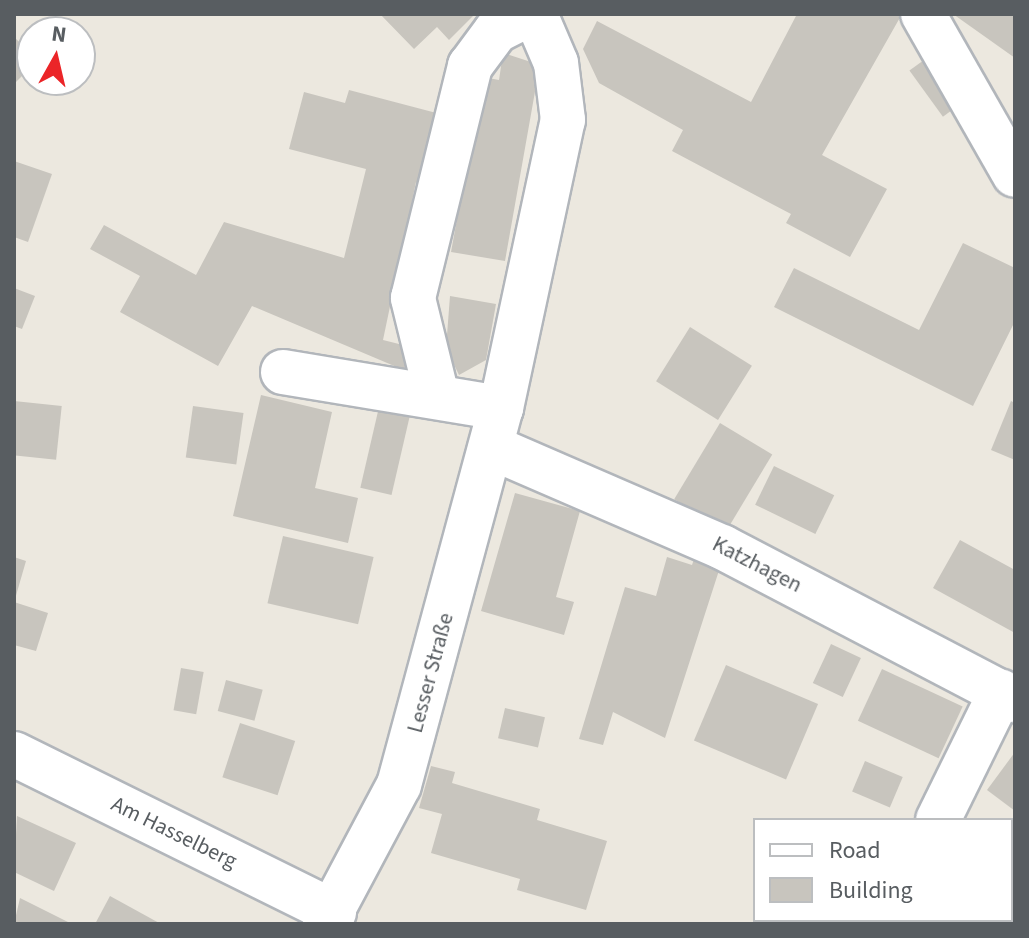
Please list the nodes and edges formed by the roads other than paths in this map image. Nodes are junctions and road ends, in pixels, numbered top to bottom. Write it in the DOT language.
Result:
graph roads {
  1 [pos="529,14"];
  2 [pos="535,14"];
  3 [pos="923,14"];
  4 [pos="1005,135"];
  5 [pos="1015,175"];
  6 [pos="283,372"];
  7 [pos="437,396"];
  8 [pos="496,427"];
  9 [pos="1008,696"];
  10 [pos="14,754"];
  11 [pos="939,818"];
  12 [pos="329,918"];
  1 -- 7 [label="street"];
  2 -- 8 [label="street, Lesser Straße"];
  3 -- 4 [label="street"];
  4 -- 5 [label="street"];
  6 -- 7 [label="street"];
  7 -- 8 [label="street"];
  8 -- 9 [label="street, Katzhagen"];
  8 -- 12 [label="street, Lesser Straße"];
  9 -- 11 [label="street"];
  10 -- 12 [label="street, Am Hasselberg"];
}
